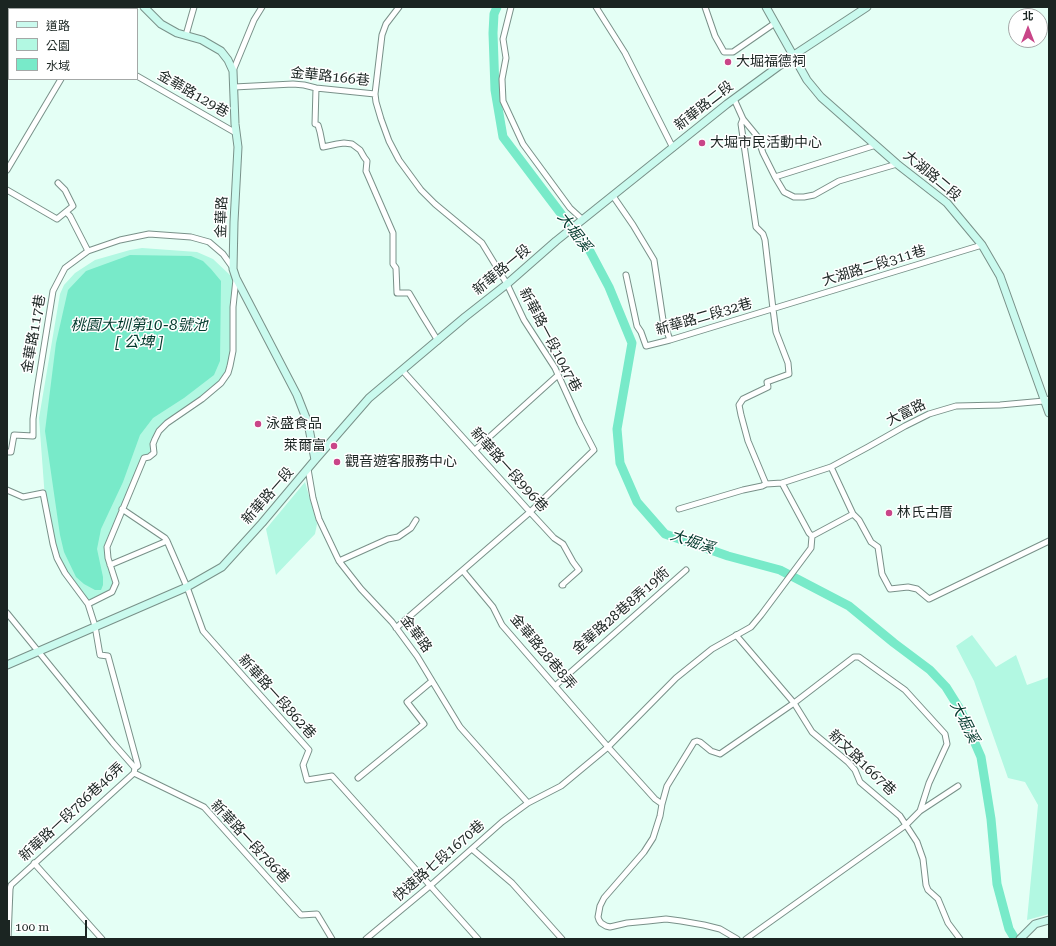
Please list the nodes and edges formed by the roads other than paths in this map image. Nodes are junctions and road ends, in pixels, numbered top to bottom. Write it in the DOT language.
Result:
graph roads {
  1 [pos="144,7"];
  2 [pos="194,7"];
  3 [pos="262,7"];
  4 [pos="399,7"];
  5 [pos="511,7"];
  6 [pos="596,7"];
  7 [pos="705,7"];
  8 [pos="766,7"];
  9 [pos="867,7"];
  10 [pos="775,23"];
  11 [pos="186,35"];
  12 [pos="794,55"];
  13 [pos="233,71"];
  14 [pos="138,77"];
  15 [pos="60,80"];
  16 [pos="234,87"];
  17 [pos="316,88"];
  18 [pos="375,94"];
  19 [pos="734,99"];
  20 [pos="743,119"];
  21 [pos="236,133"];
  22 [pos="876,145"];
  23 [pos="673,148"];
  24 [pos="897,164"];
  25 [pos="7,170"];
  26 [pos="775,177"];
  27 [pos="58,183"];
  28 [pos="7,190"];
  29 [pos="613,196"];
  30 [pos="66,212"];
  31 [pos="583,220"];
  32 [pos="982,245"];
  33 [pos="88,251"];
  34 [pos="233,269"];
  35 [pos="626,275"];
  36 [pos="236,278"];
  37 [pos="507,284"];
  38 [pos="772,309"];
  39 [pos="670,340"];
  40 [pos="438,341"];
  41 [pos="402,370"];
  42 [pos="558,375"];
  43 [pos="1046,400"];
  44 [pos="1049,413"];
  45 [pos="475,450"];
  46 [pos="7,452"];
  47 [pos="314,460"];
  48 [pos="831,467"];
  49 [pos="308,469"];
  50 [pos="782,483"];
  51 [pos="766,484"];
  52 [pos="7,490"];
  53 [pos="122,509"];
  54 [pos="679,509"];
  55 [pos="530,512"];
  56 [pos="853,514"];
  57 [pos="416,520"];
  58 [pos="812,536"];
  59 [pos="1049,540"];
  60 [pos="167,541"];
  61 [pos="339,561"];
  62 [pos="110,565"];
  63 [pos="686,570"];
  64 [pos="463,571"];
  65 [pos="563,585"];
  66 [pos="187,587"];
  67 [pos="88,604"];
  68 [pos="7,614"];
  69 [pos="95,626"];
  70 [pos="396,628"];
  71 [pos="736,635"];
  72 [pos="38,652"];
  73 [pos="7,665"];
  74 [pos="432,682"];
  75 [pos="555,686"];
  76 [pos="794,703"];
  77 [pos="608,747"];
  78 [pos="135,771"];
  79 [pos="358,778"];
  80 [pos="958,786"];
  81 [pos="528,803"];
  82 [pos="662,804"];
  83 [pos="920,811"];
  84 [pos="906,825"];
  85 [pos="472,849"];
  86 [pos="34,863"];
  87 [pos="431,885"];
  88 [pos="1049,920"];
  89 [pos="734,938"];
  90 [pos="8,939"];
  91 [pos="102,939"];
  92 [pos="332,939"];
  93 [pos="366,939"];
  94 [pos="478,939"];
  95 [pos="562,939"];
  96 [pos="746,939"];
  97 [pos="960,939"];
  98 [pos="1020,939"];
  1 -- 11 [label="street, 金華路"];
  2 -- 11 [label="street"];
  3 -- 13 [label="street"];
  4 -- 18 [label="street, 新華路一段1047巷"];
  5 -- 31 [label="street"];
  6 -- 23 [label="street"];
  7 -- 10 [label="street"];
  8 -- 10 [label="street, 大湖路二段"];
  9 -- 12 [label="street, 新華路二段"];
  10 -- 12 [label="street, 大湖路二段"];
  11 -- 13 [label="street, 金華路"];
  12 -- 19 [label="street, 新華路二段"];
  12 -- 22 [label="street, 大湖路二段"];
  13 -- 16 [label="street, 金華路"];
  14 -- 21 [label="street, 金華路129巷"];
  15 -- 25 [label="street"];
  16 -- 17 [label="street, 金華路166巷"];
  16 -- 21 [label="street, 金華路"];
  17 -- 18 [label="street, 金華路166巷"];
  17 -- 40 [label="street"];
  18 -- 37 [label="street, 新華路一段1047巷"];
  19 -- 20 [label="street"];
  19 -- 23 [label="street, 新華路二段"];
  20 -- 26 [label="street"];
  20 -- 38 [label="street"];
  21 -- 34 [label="street, 金華路"];
  22 -- 24 [label="street, 大湖路二段"];
  22 -- 26 [label="street"];
  23 -- 29 [label="street, 新華路二段"];
  24 -- 26 [label="street"];
  24 -- 32 [label="street, 大湖路二段"];
  27 -- 30 [label="street"];
  28 -- 30 [label="street"];
  29 -- 31 [label="street, 新華路二段"];
  29 -- 39 [label="street"];
  30 -- 33 [label="street"];
  31 -- 37 [label="street, 新華路一段"];
  32 -- 38 [label="street, 大湖路二段311巷"];
  32 -- 43 [label="street, 大湖路二段"];
  33 -- 34 [label="street, 金華路117巷"];
  33 -- 46 [label="street, 金華路117巷"];
  34 -- 36 [label="street, 金華路"];
  35 -- 39 [label="street, 新華路二段32巷"];
  36 -- 47 [label="street, 金華路"];
  36 -- 53 [label="street"];
  37 -- 40 [label="street, 新華路一段"];
  37 -- 42 [label="street, 新華路一段1047巷"];
  38 -- 39 [label="street, 新華路二段32巷"];
  38 -- 51 [label="street"];
  40 -- 41 [label="street, 新華路一段"];
  41 -- 45 [label="street, 新華路一段996巷"];
  41 -- 47 [label="street, 新華路一段"];
  42 -- 45 [label="street"];
  42 -- 55 [label="street, 新華路一段1047巷"];
  43 -- 44 [label="street, 大湖路二段"];
  43 -- 48 [label="street, 大富路"];
  45 -- 55 [label="street, 新華路一段996巷"];
  47 -- 49 [label="street, 新華路一段"];
  48 -- 50 [label="street, 大富路"];
  48 -- 56 [label="street"];
  49 -- 61 [label="street, 金華路"];
  49 -- 66 [label="street, 新華路一段"];
  50 -- 51 [label="street, 大富路"];
  50 -- 58 [label="street"];
  51 -- 54 [label="street, 大富路"];
  52 -- 67 [label="street"];
  53 -- 60 [label="street"];
  53 -- 62 [label="street"];
  55 -- 64 [label="street"];
  55 -- 65 [label="street, 新華路一段996巷"];
  56 -- 58 [label="street"];
  56 -- 59 [label="street"];
  57 -- 61 [label="street"];
  58 -- 71 [label="street, 快速路七段1670巷"];
  60 -- 62 [label="street"];
  60 -- 66 [label="street"];
  61 -- 70 [label="street, 金華路"];
  62 -- 67 [label="street"];
  63 -- 75 [label="street, 金華路28巷8弄19衖"];
  64 -- 70 [label="street"];
  64 -- 75 [label="street, 金華路28巷8弄"];
  66 -- 69 [label="street, 新華路一段"];
  66 -- 87 [label="street, 新華路一段862巷"];
  67 -- 69 [label="street"];
  68 -- 72 [label="street, 新華路一段786巷"];
  69 -- 72 [label="street, 新華路一段"];
  69 -- 78 [label="street"];
  70 -- 74 [label="street, 金華路"];
  71 -- 76 [label="street, 新文路1667巷"];
  71 -- 77 [label="street, 快速路七段1670巷"];
  72 -- 73 [label="street, 新華路一段"];
  72 -- 78 [label="street, 新華路一段786巷"];
  74 -- 79 [label="street"];
  74 -- 81 [label="street, 金華路"];
  75 -- 77 [label="street, 金華路28巷8弄"];
  76 -- 82 [label="street"];
  76 -- 83 [label="street"];
  76 -- 84 [label="street, 新文路1667巷"];
  77 -- 81 [label="street, 快速路七段1670巷"];
  77 -- 82 [label="street, 金華路28巷8弄"];
  78 -- 86 [label="street, 新華路一段786巷46弄"];
  78 -- 92 [label="street, 新華路一段786巷"];
  80 -- 83 [label="street"];
  81 -- 85 [label="street, 快速路七段1670巷"];
  82 -- 89 [label="street"];
  83 -- 84 [label="street"];
  84 -- 96 [label="street"];
  84 -- 97 [label="street, 新文路1667巷"];
  85 -- 87 [label="street, 快速路七段1670巷"];
  85 -- 95 [label="street"];
  86 -- 90 [label="street, 新華路一段786巷46弄"];
  86 -- 91 [label="street"];
  87 -- 93 [label="street, 快速路七段1670巷"];
  87 -- 94 [label="street"];
  88 -- 98 [label="street"];
}
